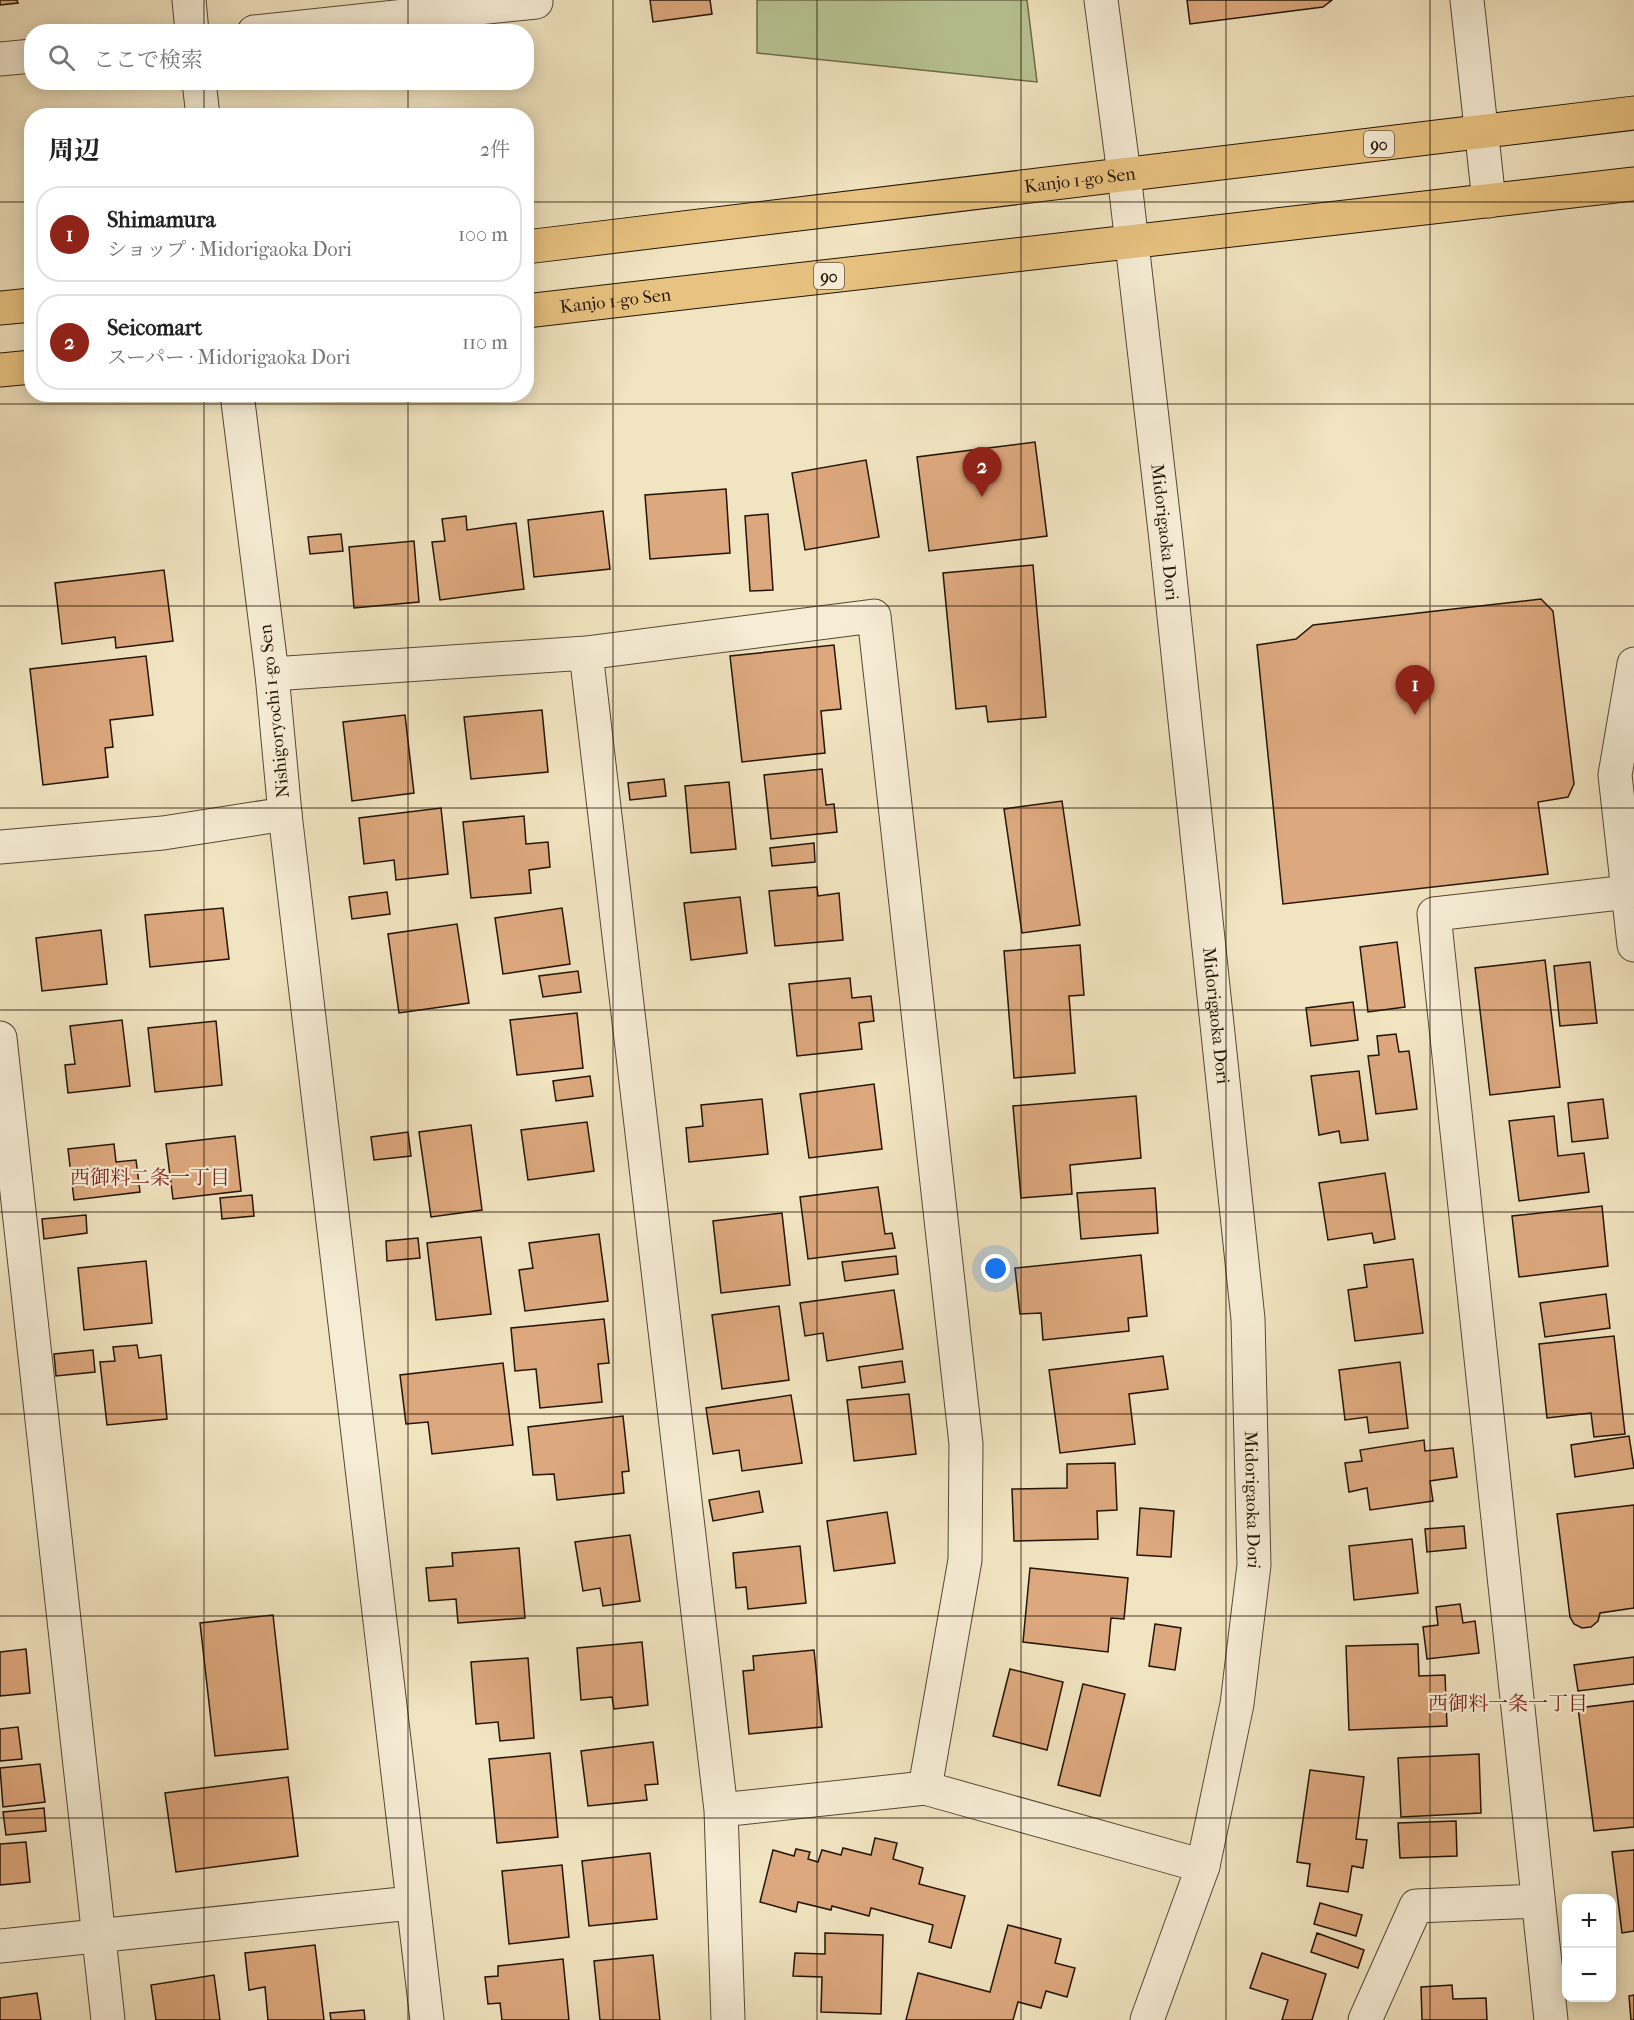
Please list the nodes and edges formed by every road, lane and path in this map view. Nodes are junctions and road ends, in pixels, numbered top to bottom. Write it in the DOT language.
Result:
graph roads {
  1 [pos="189,0"];
  2 [pos="536,0"];
  3 [pos="1101,0"];
  4 [pos="1467,0"];
  5 [pos="191,24"];
  6 [pos="329,24"];
  7 [pos="24,57"];
  8 [pos="0,59"];
  9 [pos="199,90"];
  10 [pos="202,108"];
  11 [pos="1634,113"];
  12 [pos="1481,132"];
  13 [pos="1124,174"];
  14 [pos="1634,184"];
  15 [pos="1489,201"];
  16 [pos="1132,242"];
  17 [pos="534,247"];
  18 [pos="24,306"];
  19 [pos="0,308"];
  20 [pos="534,309"];
  21 [pos="24,368"];
  22 [pos="0,370"];
  23 [pos="238,402"];
  24 [pos="586,653"];
  25 [pos="1634,664"];
  26 [pos="272,674"];
  27 [pos="285,814"];
  28 [pos="0,847"];
  29 [pos="1628,892"];
  30 [pos="1634,945"];
  31 [pos="0,1038"];
  32 [pos="925,1788"];
  33 [pos="721,1810"];
  34 [pos="1203,1866"];
  35 [pos="1538,1900"];
  36 [pos="411,1903"];
  37 [pos="100,1934"];
  38 [pos="0,1946"];
  39 [pos="108,2020"];
  40 [pos="427,2020"];
  41 [pos="728,2020"];
  42 [pos="1147,2020"];
  43 [pos="1365,2020"];
  44 [pos="1551,2020"];
  1 -- 5 [label="street"];
  2 -- 6 [label="street"];
  3 -- 13 [label="street, Midorigaoka Dori"];
  4 -- 12 [label="street"];
  7 -- 8 [label="street"];
  9 -- 10 [label="street"];
  11 -- 12 [label="main road, Kanjo 1-go Sen / 90"];
  12 -- 13 [label="main road, Kanjo 1-go Sen / 90"];
  12 -- 15 [label="street"];
  13 -- 16 [label="street, Midorigaoka Dori"];
  13 -- 17 [label="main road, Kanjo 1-go Sen / 90"];
  14 -- 15 [label="main road, Kanjo 1-go Sen / 90"];
  15 -- 16 [label="main road, Kanjo 1-go Sen / 90"];
  16 -- 20 [label="main road, Kanjo 1-go Sen / 90"];
  16 -- 34 [label="street, Midorigaoka Dori"];
  18 -- 19 [label="main road"];
  21 -- 22 [label="main road"];
  23 -- 26 [label="street, Nishigoryochi 1-go Sen"];
  24 -- 26 [label="street"];
  24 -- 32 [label="street"];
  24 -- 33 [label="street"];
  25 -- 29 [label="street"];
  26 -- 27 [label="street, Nishigoryochi 1-go Sen"];
  27 -- 28 [label="street, Nishigoryochi 1-go Sen"];
  27 -- 36 [label="street"];
  29 -- 30 [label="street"];
  29 -- 35 [label="street"];
  31 -- 37 [label="street"];
  32 -- 33 [label="street"];
  32 -- 34 [label="street"];
  33 -- 41 [label="street"];
  34 -- 42 [label="street, Midorigaoka Dori"];
  35 -- 43 [label="street"];
  35 -- 44 [label="street"];
  36 -- 37 [label="street"];
  36 -- 40 [label="street"];
  37 -- 38 [label="street"];
  37 -- 39 [label="street"];
}
